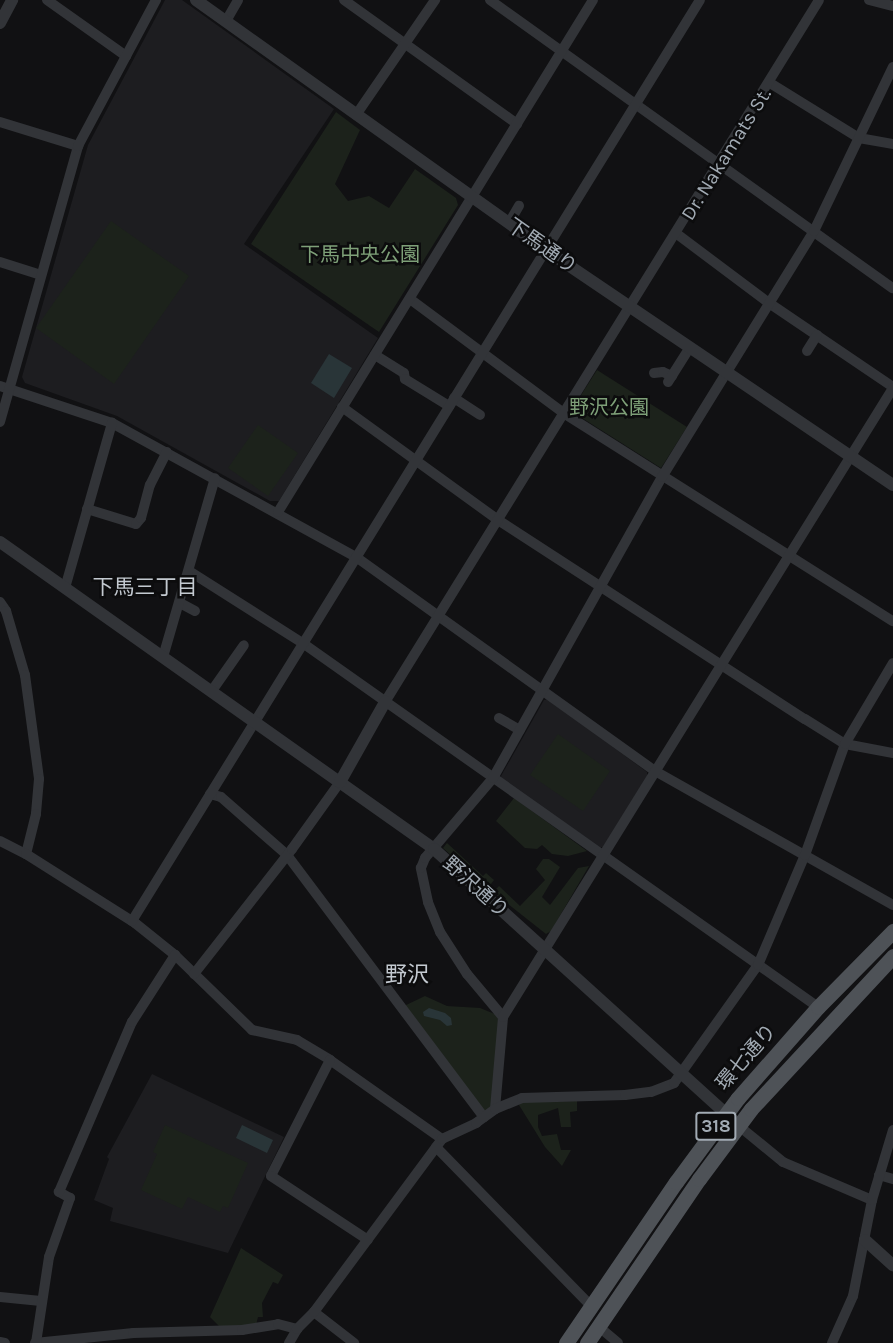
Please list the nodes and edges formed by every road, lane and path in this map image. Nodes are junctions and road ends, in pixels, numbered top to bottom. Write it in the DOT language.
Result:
graph roads {
  1 [pos="12,0"];
  2 [pos="47,0"];
  3 [pos="156,0"];
  4 [pos="196,0"];
  5 [pos="238,0"];
  6 [pos="344,0"];
  7 [pos="435,0"];
  8 [pos="490,0"];
  9 [pos="593,0"];
  10 [pos="700,0"];
  11 [pos="819,0"];
  12 [pos="869,0"];
  13 [pos="893,6"];
  14 [pos="226,21"];
  15 [pos="0,22"];
  16 [pos="405,44"];
  17 [pos="562,51"];
  18 [pos="126,56"];
  19 [pos="893,67"];
  20 [pos="770,83"];
  21 [pos="635,104"];
  22 [pos="356,115"];
  23 [pos="0,122"];
  24 [pos="517,124"];
  25 [pos="859,138"];
  26 [pos="893,144"];
  27 [pos="78,146"];
  28 [pos="718,164"];
  29 [pos="472,197"];
  30 [pos="519,206"];
  31 [pos="509,223"];
  32 [pos="814,231"];
  33 [pos="677,234"];
  34 [pos="546,250"];
  35 [pos="0,262"];
  36 [pos="41,275"];
  37 [pos="893,288"];
  38 [pos="410,299"];
  39 [pos="770,303"];
  40 [pos="630,307"];
  41 [pos="817,335"];
  42 [pos="690,347"];
  43 [pos="807,351"];
  44 [pos="481,354"];
  45 [pos="375,355"];
  46 [pos="727,372"];
  47 [pos="654,374"];
  48 [pos="5,387"];
  49 [pos="893,388"];
  50 [pos="451,402"];
  51 [pos="342,407"];
  52 [pos="565,414"];
  53 [pos="480,415"];
  54 [pos="0,422"];
  55 [pos="112,423"];
  56 [pos="167,452"];
  57 [pos="851,456"];
  58 [pos="416,460"];
  59 [pos="662,477"];
  60 [pos="215,478"];
  61 [pos="893,485"];
  62 [pos="87,509"];
  63 [pos="278,512"];
  64 [pos="498,520"];
  65 [pos="0,542"];
  66 [pos="789,556"];
  67 [pos="356,557"];
  68 [pos="189,571"];
  69 [pos="601,586"];
  70 [pos="65,588"];
  71 [pos="0,602"];
  72 [pos="180,603"];
  73 [pos="195,611"];
  74 [pos="440,615"];
  75 [pos="893,621"];
  76 [pos="304,644"];
  77 [pos="244,645"];
  78 [pos="163,657"];
  79 [pos="893,663"];
  80 [pos="722,665"];
  81 [pos="542,690"];
  82 [pos="211,693"];
  83 [pos="385,702"];
  84 [pos="499,718"];
  85 [pos="255,722"];
  86 [pos="520,730"];
  87 [pos="845,744"];
  88 [pos="893,753"];
  89 [pos="655,771"];
  90 [pos="493,778"];
  91 [pos="340,782"];
  92 [pos="210,794"];
  93 [pos="0,841"];
  94 [pos="434,849"];
  95 [pos="26,854"];
  96 [pos="287,855"];
  97 [pos="805,855"];
  98 [pos="603,856"];
  99 [pos="893,905"];
  100 [pos="132,921"];
  101 [pos="893,931"];
  102 [pos="545,949"];
  103 [pos="175,955"];
  104 [pos="893,956"];
  105 [pos="758,965"];
  106 [pos="194,974"];
  107 [pos="818,1007"];
  108 [pos="503,1017"];
  109 [pos="330,1060"];
  110 [pos="682,1074"];
  111 [pos="495,1109"];
  112 [pos="725,1114"];
  113 [pos="484,1116"];
  114 [pos="739,1126"];
  115 [pos="893,1130"];
  116 [pos="439,1143"];
  117 [pos="879,1174"];
  118 [pos="893,1179"];
  119 [pos="872,1200"];
  120 [pos="368,1240"];
  121 [pos="865,1240"];
  122 [pos="893,1265"];
  123 [pos="0,1297"];
  124 [pos="41,1301"];
  125 [pos="591,1306"];
  126 [pos="314,1312"];
  127 [pos="598,1326"];
  128 [pos="297,1329"];
  129 [pos="0,1342"];
  130 [pos="5,1343"];
  131 [pos="36,1343"];
  132 [pos="289,1343"];
  133 [pos="354,1343"];
  134 [pos="566,1343"];
  135 [pos="587,1343"];
  136 [pos="618,1343"];
  137 [pos="832,1343"];
  1 -- 15 [label="street"];
  2 -- 18 [label="street"];
  3 -- 18 [label="street"];
  4 -- 14 [label="street, 下馬通り"];
  5 -- 14 [label="street"];
  6 -- 16 [label="street"];
  7 -- 16 [label="street"];
  8 -- 17 [label="street"];
  9 -- 17 [label="street"];
  10 -- 21 [label="street"];
  11 -- 20 [label="street, Dr. Nakamats St."];
  12 -- 13 [label="street"];
  14 -- 22 [label="street, 下馬通り"];
  16 -- 22 [label="street"];
  16 -- 24 [label="street"];
  17 -- 21 [label="street"];
  17 -- 24 [label="street"];
  18 -- 27 [label="street"];
  19 -- 25 [label="street"];
  20 -- 25 [label="street"];
  20 -- 28 [label="street, Dr. Nakamats St."];
  21 -- 28 [label="street"];
  21 -- 34 [label="street"];
  22 -- 29 [label="street, 下馬通り"];
  23 -- 27 [label="street"];
  24 -- 29 [label="street"];
  25 -- 26 [label="street"];
  25 -- 32 [label="street"];
  27 -- 36 [label="street"];
  28 -- 32 [label="street"];
  28 -- 33 [label="street, Dr. Nakamats St."];
  29 -- 31 [label="street, 下馬通り"];
  29 -- 38 [label="street"];
  30 -- 31 [label="street"];
  31 -- 34 [label="street, 下馬通り"];
  32 -- 37 [label="street"];
  32 -- 39 [label="street"];
  33 -- 39 [label="street"];
  33 -- 40 [label="street, Dr. Nakamats St."];
  34 -- 40 [label="street, 下馬通り"];
  34 -- 44 [label="street"];
  35 -- 36 [label="street"];
  36 -- 48 [label="street"];
  38 -- 44 [label="street"];
  38 -- 45 [label="street"];
  39 -- 41 [label="street"];
  39 -- 46 [label="street"];
  40 -- 42 [label="street, 下馬通り"];
  40 -- 52 [label="street, Dr. Nakamats St."];
  41 -- 43 [label="street"];
  41 -- 49 [label="street"];
  42 -- 46 [label="street, 下馬通り"];
  42 -- 47 [label="street"];
  44 -- 50 [label="street"];
  44 -- 52 [label="street"];
  45 -- 50 [label="street"];
  45 -- 51 [label="street"];
  46 -- 57 [label="street, 下馬通り"];
  46 -- 59 [label="street"];
  48 -- 54 [label="street"];
  48 -- 55 [label="street"];
  49 -- 57 [label="street"];
  50 -- 53 [label="street"];
  50 -- 58 [label="street"];
  51 -- 58 [label="street"];
  51 -- 63 [label="street"];
  52 -- 59 [label="street"];
  52 -- 64 [label="street, Dr. Nakamats St."];
  55 -- 56 [label="street"];
  55 -- 62 [label="street"];
  56 -- 60 [label="street"];
  56 -- 62 [label="street"];
  57 -- 61 [label="street, 下馬通り"];
  57 -- 66 [label="street"];
  58 -- 64 [label="street"];
  58 -- 67 [label="street"];
  59 -- 66 [label="street"];
  59 -- 69 [label="street"];
  60 -- 63 [label="street"];
  60 -- 68 [label="street"];
  62 -- 70 [label="street"];
  63 -- 67 [label="street"];
  64 -- 69 [label="street"];
  64 -- 74 [label="street, Dr. Nakamats St."];
  65 -- 70 [label="street, 野沢通り"];
  66 -- 75 [label="street"];
  66 -- 80 [label="street"];
  67 -- 74 [label="street"];
  67 -- 76 [label="street"];
  68 -- 72 [label="street"];
  68 -- 76 [label="street"];
  69 -- 80 [label="street"];
  69 -- 81 [label="street"];
  70 -- 78 [label="street, 野沢通り"];
  71 -- 95 [label="street"];
  72 -- 73 [label="street"];
  72 -- 78 [label="street"];
  74 -- 81 [label="street"];
  74 -- 83 [label="street, Dr. Nakamats St."];
  76 -- 83 [label="street"];
  76 -- 85 [label="street"];
  77 -- 82 [label="street"];
  78 -- 82 [label="street, 野沢通り"];
  79 -- 87 [label="street"];
  80 -- 87 [label="street"];
  80 -- 89 [label="street"];
  81 -- 86 [label="street"];
  81 -- 89 [label="street"];
  82 -- 85 [label="street, 野沢通り"];
  83 -- 90 [label="street"];
  83 -- 91 [label="street"];
  84 -- 86 [label="street"];
  85 -- 91 [label="street, 野沢通り"];
  85 -- 92 [label="street"];
  86 -- 90 [label="street"];
  87 -- 88 [label="street"];
  87 -- 97 [label="street"];
  89 -- 97 [label="street"];
  89 -- 98 [label="street"];
  90 -- 94 [label="street"];
  90 -- 98 [label="street"];
  91 -- 94 [label="street, 野沢通り"];
  91 -- 96 [label="street"];
  92 -- 96 [label="street"];
  92 -- 100 [label="street"];
  93 -- 95 [label="street"];
  94 -- 102 [label="street, 野沢通り"];
  94 -- 108 [label="street"];
  95 -- 100 [label="street"];
  96 -- 106 [label="street"];
  96 -- 113 [label="street"];
  97 -- 99 [label="street"];
  97 -- 105 [label="street"];
  98 -- 102 [label="street"];
  98 -- 105 [label="street"];
  100 -- 103 [label="street"];
  101 -- 107 [label="main road, 環七通り / 318"];
  102 -- 108 [label="street"];
  102 -- 110 [label="street, 野沢通り"];
  103 -- 106 [label="street"];
  103 -- 124 [label="street"];
  104 -- 114 [label="main road, 環七通り / 318"];
  105 -- 107 [label="street"];
  105 -- 110 [label="street"];
  106 -- 109 [label="street"];
  107 -- 112 [label="main road, 環七通り / 318"];
  108 -- 111 [label="street"];
  109 -- 116 [label="street"];
  109 -- 120 [label="street"];
  110 -- 111 [label="street"];
  110 -- 112 [label="street, 野沢通り"];
  111 -- 113 [label="street"];
  112 -- 114 [label="street, 野沢通り"];
  112 -- 125 [label="main road, 環七通り / 318"];
  113 -- 116 [label="street"];
  114 -- 119 [label="street, 野沢通り"];
  114 -- 127 [label="main road, 環七通り / 318"];
  115 -- 117 [label="street"];
  116 -- 120 [label="street"];
  116 -- 125 [label="street"];
  117 -- 118 [label="street"];
  117 -- 119 [label="street"];
  119 -- 121 [label="street"];
  120 -- 126 [label="street"];
  121 -- 122 [label="street"];
  121 -- 137 [label="street"];
  123 -- 124 [label="street"];
  124 -- 131 [label="street"];
  125 -- 134 [label="main road, 環七通り / 318"];
  126 -- 128 [label="street"];
  126 -- 133 [label="street"];
  127 -- 135 [label="main road, 環七通り / 318"];
  127 -- 136 [label="street"];
  128 -- 131 [label="street"];
  128 -- 132 [label="street"];
  129 -- 130 [label="street"];
}
